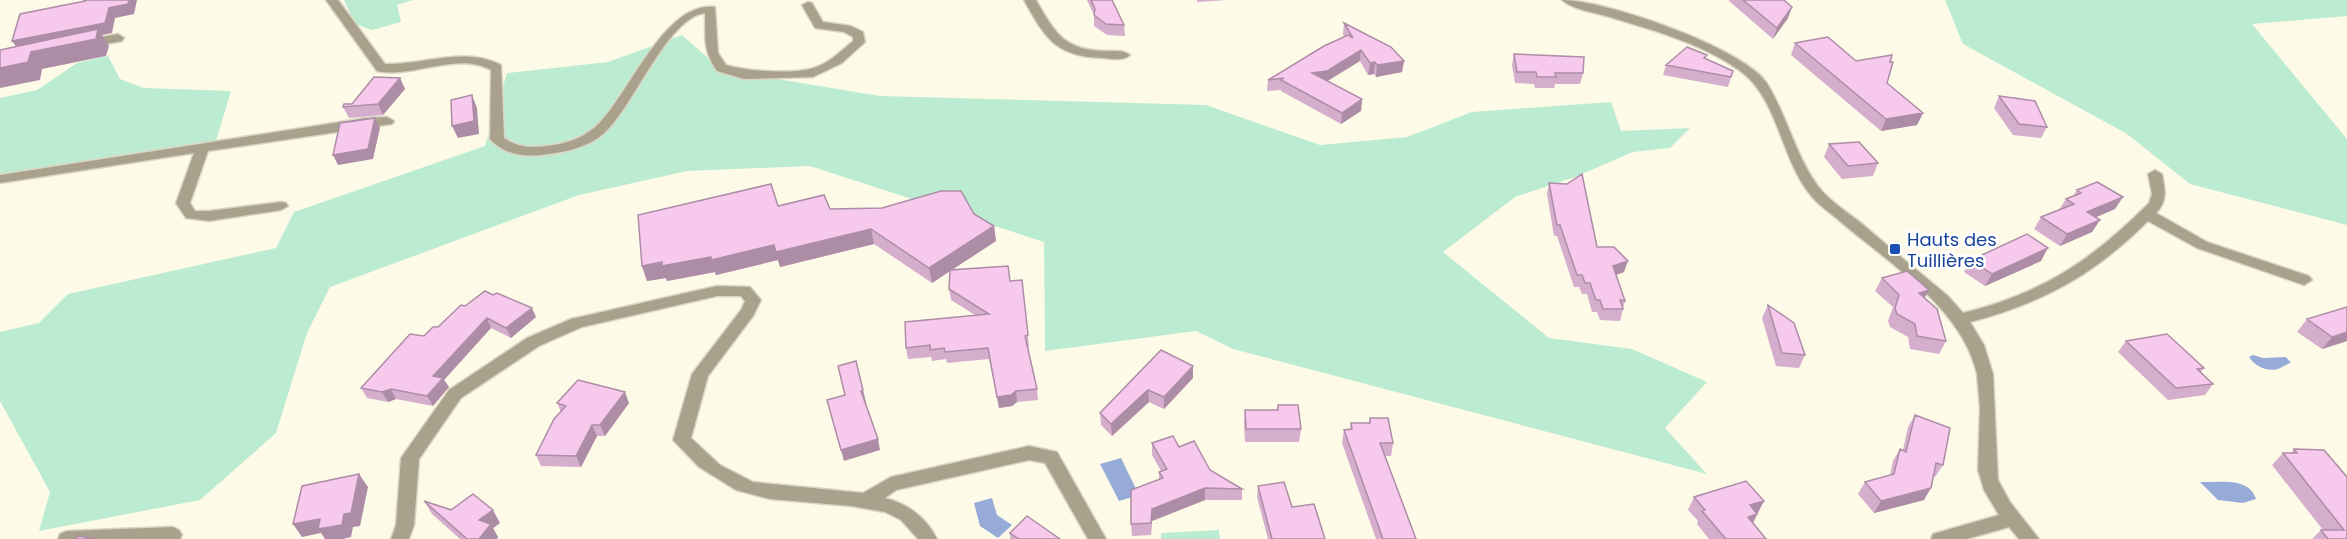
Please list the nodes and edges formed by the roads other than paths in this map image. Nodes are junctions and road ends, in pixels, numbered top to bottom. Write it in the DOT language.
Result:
graph roads {
  1 [pos="332,0"];
  2 [pos="1030,0"];
  3 [pos="1568,0"];
  4 [pos="808,5"];
  5 [pos="118,38"];
  6 [pos="75,47"];
  7 [pos="1124,56"];
  8 [pos="387,121"];
  9 [pos="202,148"];
  10 [pos="2155,174"];
  11 [pos="0,179"];
  12 [pos="281,206"];
  13 [pos="2147,214"];
  14 [pos="2304,280"];
  15 [pos="1961,319"];
  16 [pos="864,502"];
  17 [pos="2012,519"];
  18 [pos="173,535"];
  19 [pos="67,539"];
  20 [pos="400,539"];
  21 [pos="928,539"];
  22 [pos="1097,539"];
  23 [pos="1940,539"];
  24 [pos="2030,539"];
  1 -- 4 [label="street"];
  2 -- 7 [label="street"];
  3 -- 15 [label="street"];
  5 -- 6 [label="street"];
  8 -- 9 [label="street"];
  9 -- 11 [label="street"];
  9 -- 12 [label="street"];
  10 -- 13 [label="street"];
  13 -- 14 [label="street"];
  13 -- 15 [label="street"];
  15 -- 17 [label="street"];
  16 -- 20 [label="street"];
  16 -- 21 [label="street"];
  16 -- 22 [label="street"];
  17 -- 23 [label="street"];
  17 -- 24 [label="street"];
  18 -- 19 [label="street"];
}
